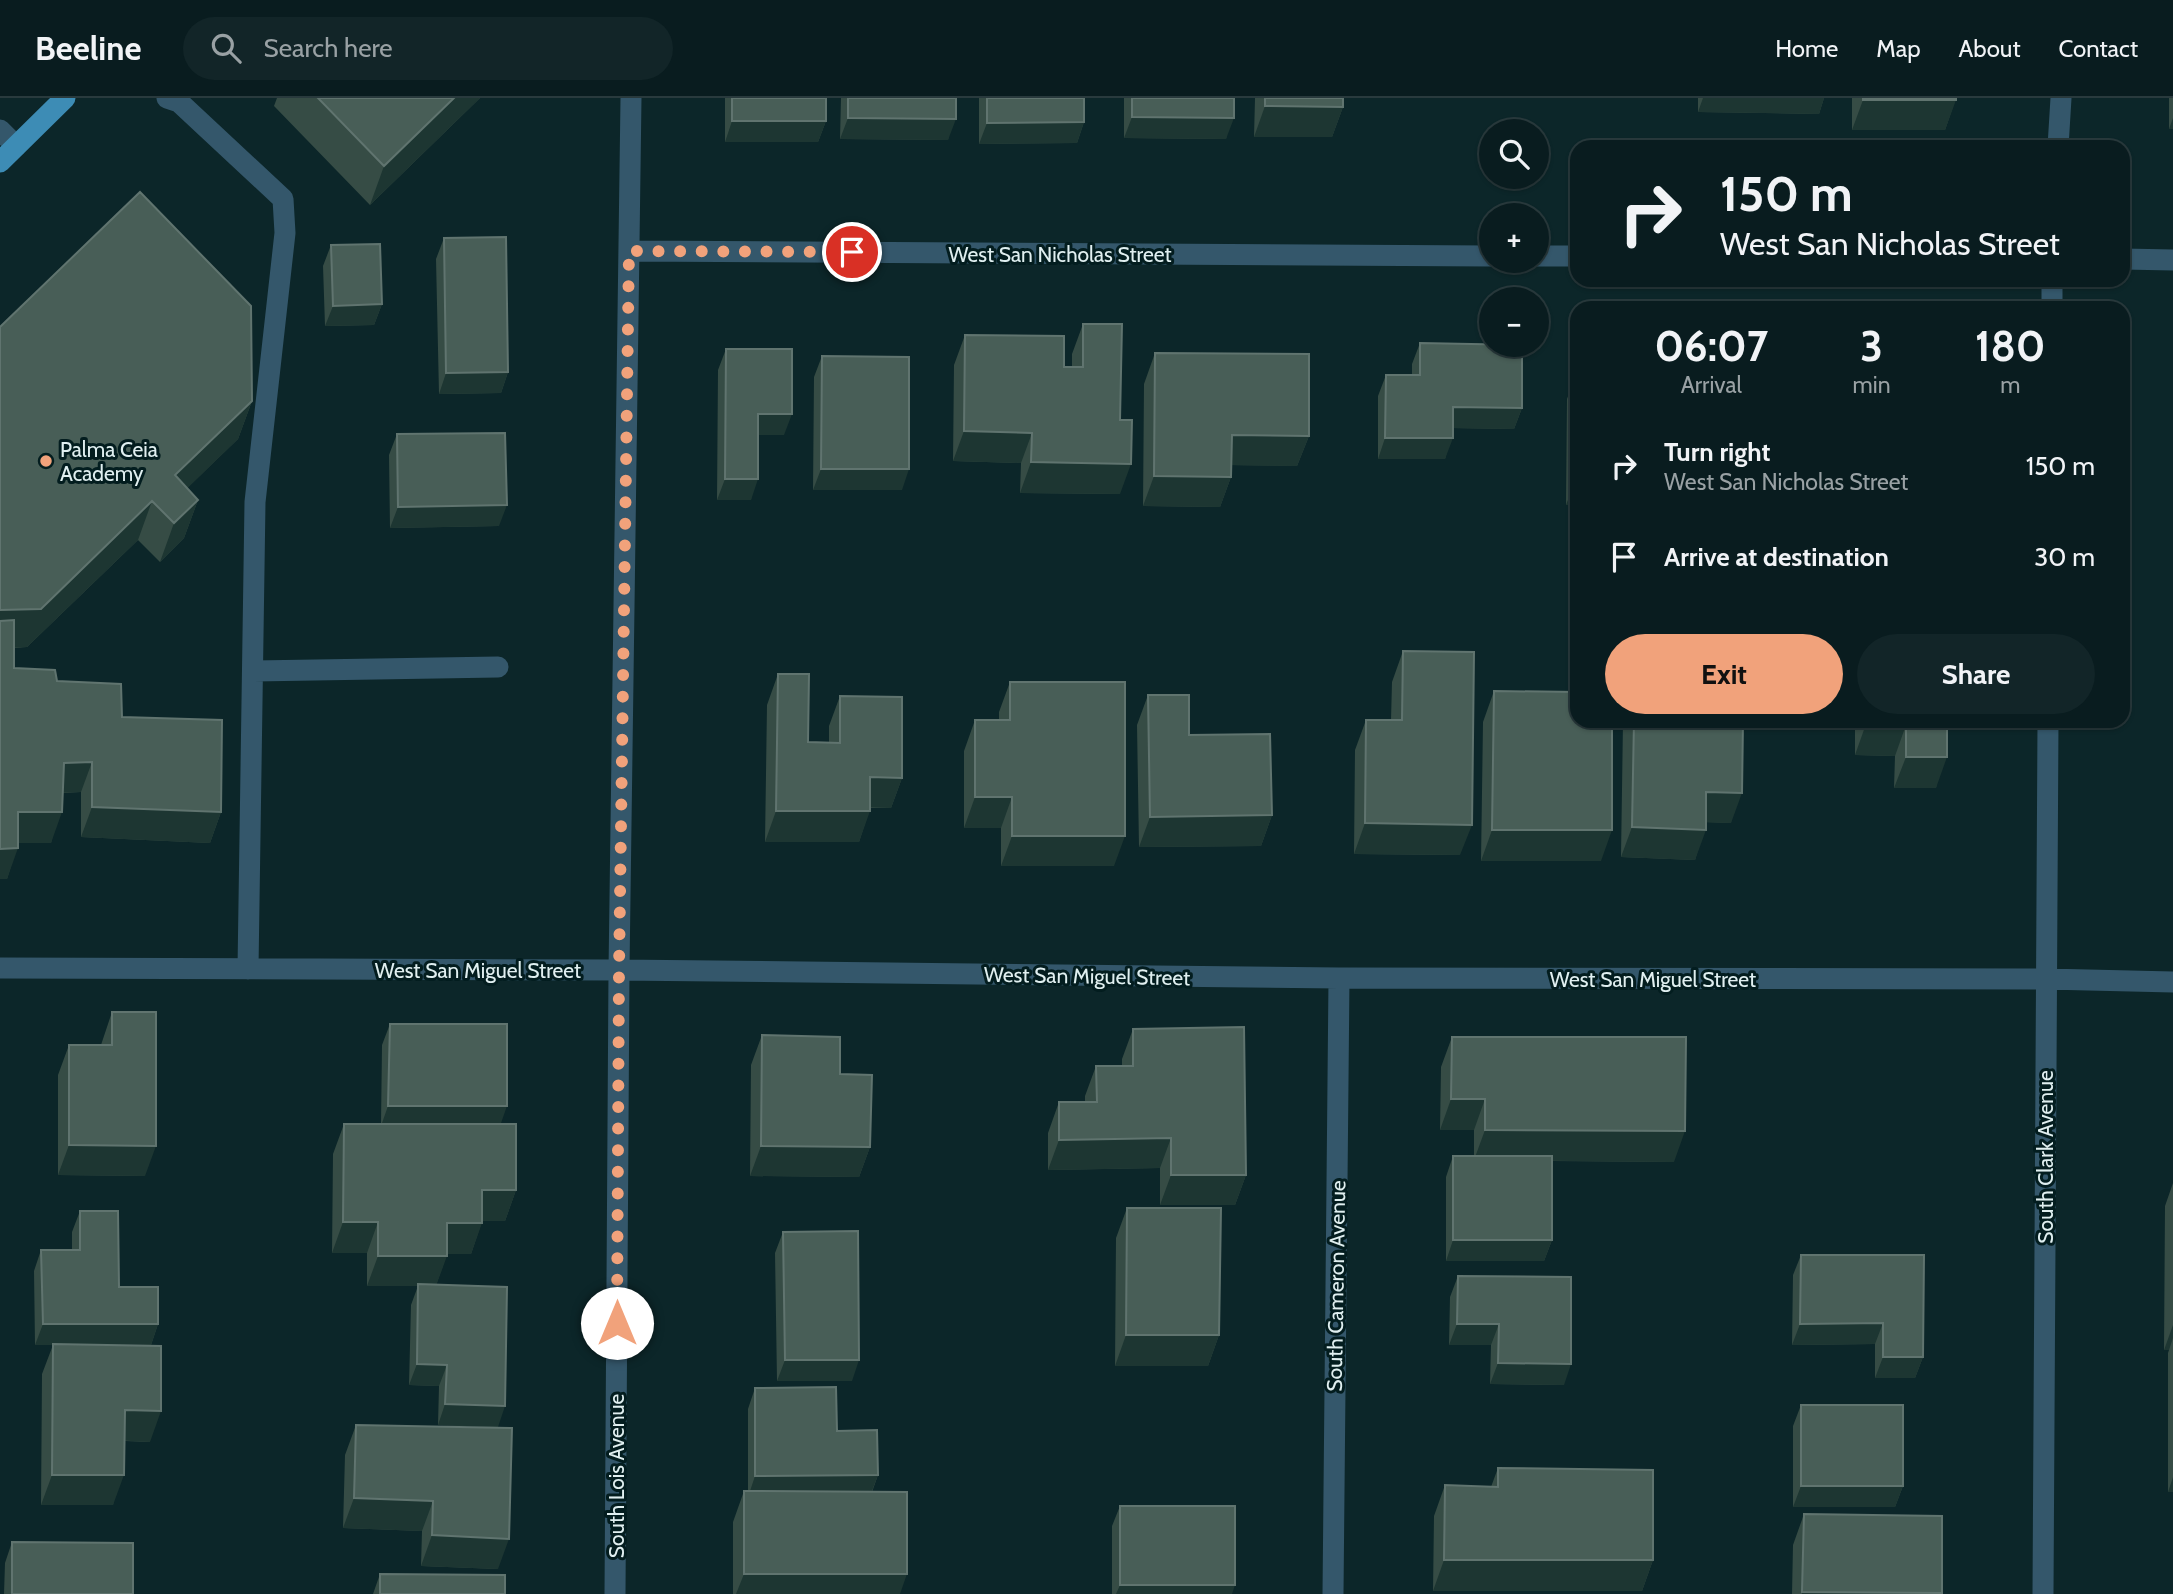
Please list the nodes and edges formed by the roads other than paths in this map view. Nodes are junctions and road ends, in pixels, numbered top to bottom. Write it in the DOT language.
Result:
graph roads {
  1 [pos="65,98"];
  2 [pos="167,98"];
  3 [pos="631,98"];
  4 [pos="2061,98"];
  5 [pos="0,130"];
  6 [pos="2059,140"];
  7 [pos="16,146"];
  8 [pos="0,162"];
  9 [pos="629,251"];
  10 [pos="1479,256"];
  11 [pos="1549,256"];
  12 [pos="1570,256"];
  13 [pos="2130,260"];
  14 [pos="2173,260"];
  15 [pos="498,667"];
  16 [pos="253,671"];
  17 [pos="2048,728"];
  18 [pos="0,968"];
  19 [pos="248,969"];
  20 [pos="619,970"];
  21 [pos="1339,978"];
  22 [pos="2046,979"];
  23 [pos="2173,982"];
  24 [pos="615,1594"];
  25 [pos="1333,1594"];
  26 [pos="2043,1594"];
  1 -- 7 [label="main road"];
  2 -- 16 [label="street"];
  3 -- 9 [label="street, South Lois Avenue"];
  4 -- 6 [label="street"];
  5 -- 7 [label="street"];
  7 -- 8 [label="main road"];
  9 -- 10 [label="street, West San Nicholas Street"];
  9 -- 20 [label="street, South Lois Avenue"];
  11 -- 12 [label="street"];
  13 -- 14 [label="street"];
  15 -- 16 [label="street"];
  16 -- 19 [label="street"];
  17 -- 22 [label="street, South Clark Avenue"];
  18 -- 19 [label="street, West San Miguel Street"];
  19 -- 20 [label="street, West San Miguel Street"];
  20 -- 21 [label="street, West San Miguel Street"];
  20 -- 24 [label="street, South Lois Avenue"];
  21 -- 22 [label="street, West San Miguel Street"];
  21 -- 25 [label="street, South Cameron Avenue"];
  22 -- 23 [label="street, West San Miguel Street"];
  22 -- 26 [label="street, South Clark Avenue"];
}
